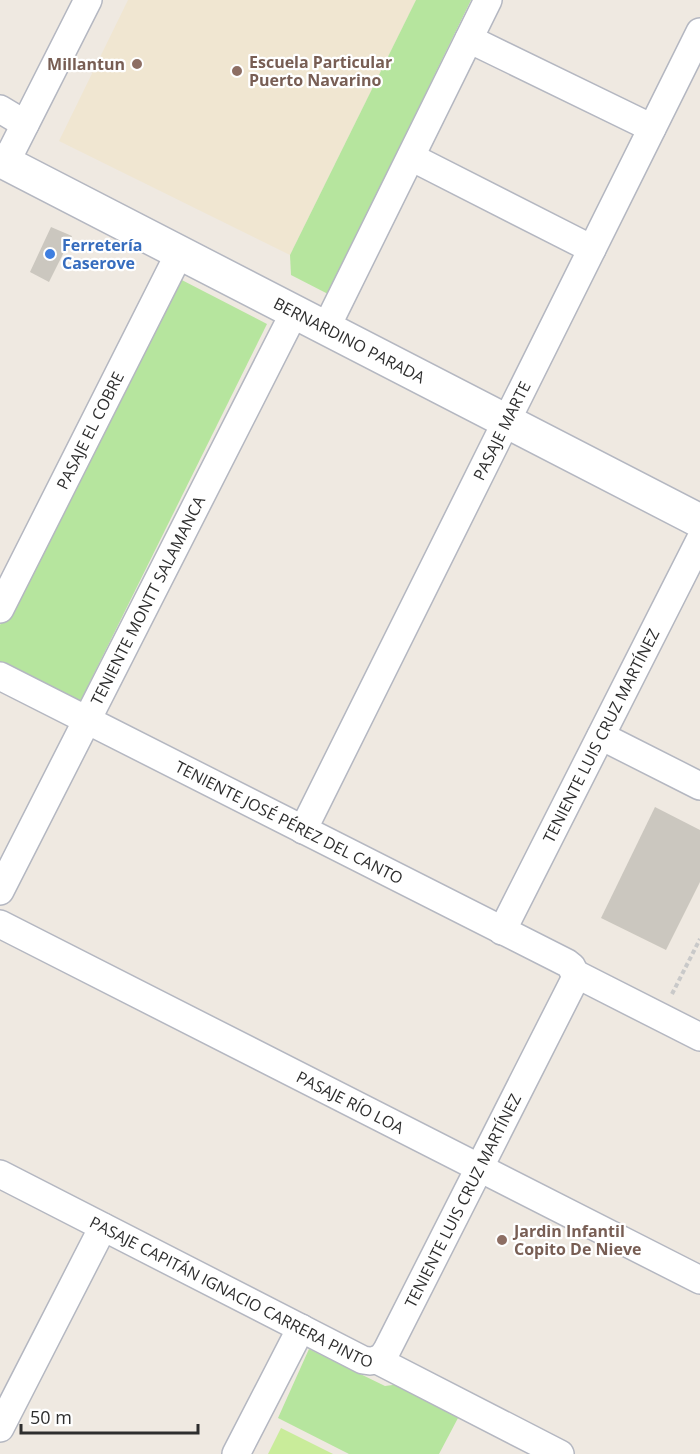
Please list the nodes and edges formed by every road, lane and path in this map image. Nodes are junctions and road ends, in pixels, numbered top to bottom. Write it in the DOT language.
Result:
graph roads {
  1 [pos="88,0"];
  2 [pos="488,0"];
  3 [pos="700,32"];
  4 [pos="469,39"];
  5 [pos="0,110"];
  6 [pos="25,124"];
  7 [pos="652,128"];
  8 [pos="411,157"];
  9 [pos="3,161"];
  10 [pos="592,249"];
  11 [pos="180,252"];
  12 [pos="295,311"];
  13 [pos="326,328"];
  14 [pos="507,421"];
  15 [pos="700,521"];
  16 [pos="700,540"];
  17 [pos="0,609"];
  18 [pos="0,676"];
  19 [pos="87,720"];
  20 [pos="601,736"];
  21 [pos="700,786"];
  22 [pos="303,830"];
  23 [pos="0,891"];
  24 [pos="0,924"];
  25 [pos="502,931"];
  26 [pos="700,939"];
  27 [pos="574,973"];
  28 [pos="661,1017"];
  29 [pos="700,1037"];
  30 [pos="479,1168"];
  31 [pos="0,1174"];
  32 [pos="103,1227"];
  33 [pos="700,1280"];
  34 [pos="301,1328"];
  35 [pos="377,1360"];
  36 [pos="0,1428"];
  37 [pos="236,1454"];
  38 [pos="560,1454"];
  1 -- 6 [label="street"];
  2 -- 4 [label="street"];
  3 -- 7 [label="street, PASAJE MARTE"];
  4 -- 7 [label="street"];
  4 -- 8 [label="street"];
  5 -- 6 [label="street"];
  6 -- 9 [label="street"];
  7 -- 10 [label="street, PASAJE MARTE"];
  8 -- 10 [label="street"];
  8 -- 13 [label="street"];
  9 -- 11 [label="street, BERNARDINO PARADA"];
  10 -- 14 [label="street, PASAJE MARTE"];
  11 -- 12 [label="street, BERNARDINO PARADA"];
  11 -- 17 [label="street, PASAJE EL COBRE"];
  12 -- 13 [label="street, BERNARDINO PARADA"];
  12 -- 19 [label="street, TENIENTE MONTT SALAMANCA"];
  13 -- 14 [label="street, BERNARDINO PARADA"];
  14 -- 15 [label="street, BERNARDINO PARADA"];
  14 -- 22 [label="street, PASAJE MARTE"];
  16 -- 20 [label="street, TENIENTE LUIS CRUZ MARTÍNEZ"];
  18 -- 19 [label="street, TENIENTE JOSÉ PÉREZ DEL CANTO"];
  19 -- 22 [label="street, TENIENTE JOSÉ PÉREZ DEL CANTO"];
  19 -- 23 [label="street, TENIENTE MONTT SALAMANCA"];
  20 -- 21 [label="street"];
  20 -- 25 [label="street, TENIENTE LUIS CRUZ MARTÍNEZ"];
  22 -- 25 [label="street, TENIENTE JOSÉ PÉREZ DEL CANTO"];
  24 -- 30 [label="street, PASAJE RÍO LOA"];
  25 -- 27 [label="street, TENIENTE JOSÉ PÉREZ DEL CANTO"];
  26 -- 28 [label="path"];
  27 -- 28 [label="street, TENIENTE JOSÉ PÉREZ DEL CANTO"];
  27 -- 30 [label="street, TENIENTE LUIS CRUZ MARTÍNEZ"];
  28 -- 29 [label="street, TENIENTE JOSÉ PÉREZ DEL CANTO"];
  30 -- 33 [label="street, PASAJE RÍO LOA"];
  30 -- 35 [label="street, TENIENTE LUIS CRUZ MARTÍNEZ"];
  31 -- 32 [label="street, PASAJE CAPITÁN IGNACIO CARRERA PINTO"];
  32 -- 34 [label="street, PASAJE CAPITÁN IGNACIO CARRERA PINTO"];
  32 -- 36 [label="street"];
  34 -- 35 [label="street, PASAJE CAPITÁN IGNACIO CARRERA PINTO"];
  34 -- 37 [label="street"];
  35 -- 38 [label="street, PASAJE CAPITÁN IGNACIO CARRERA PINTO"];
}
